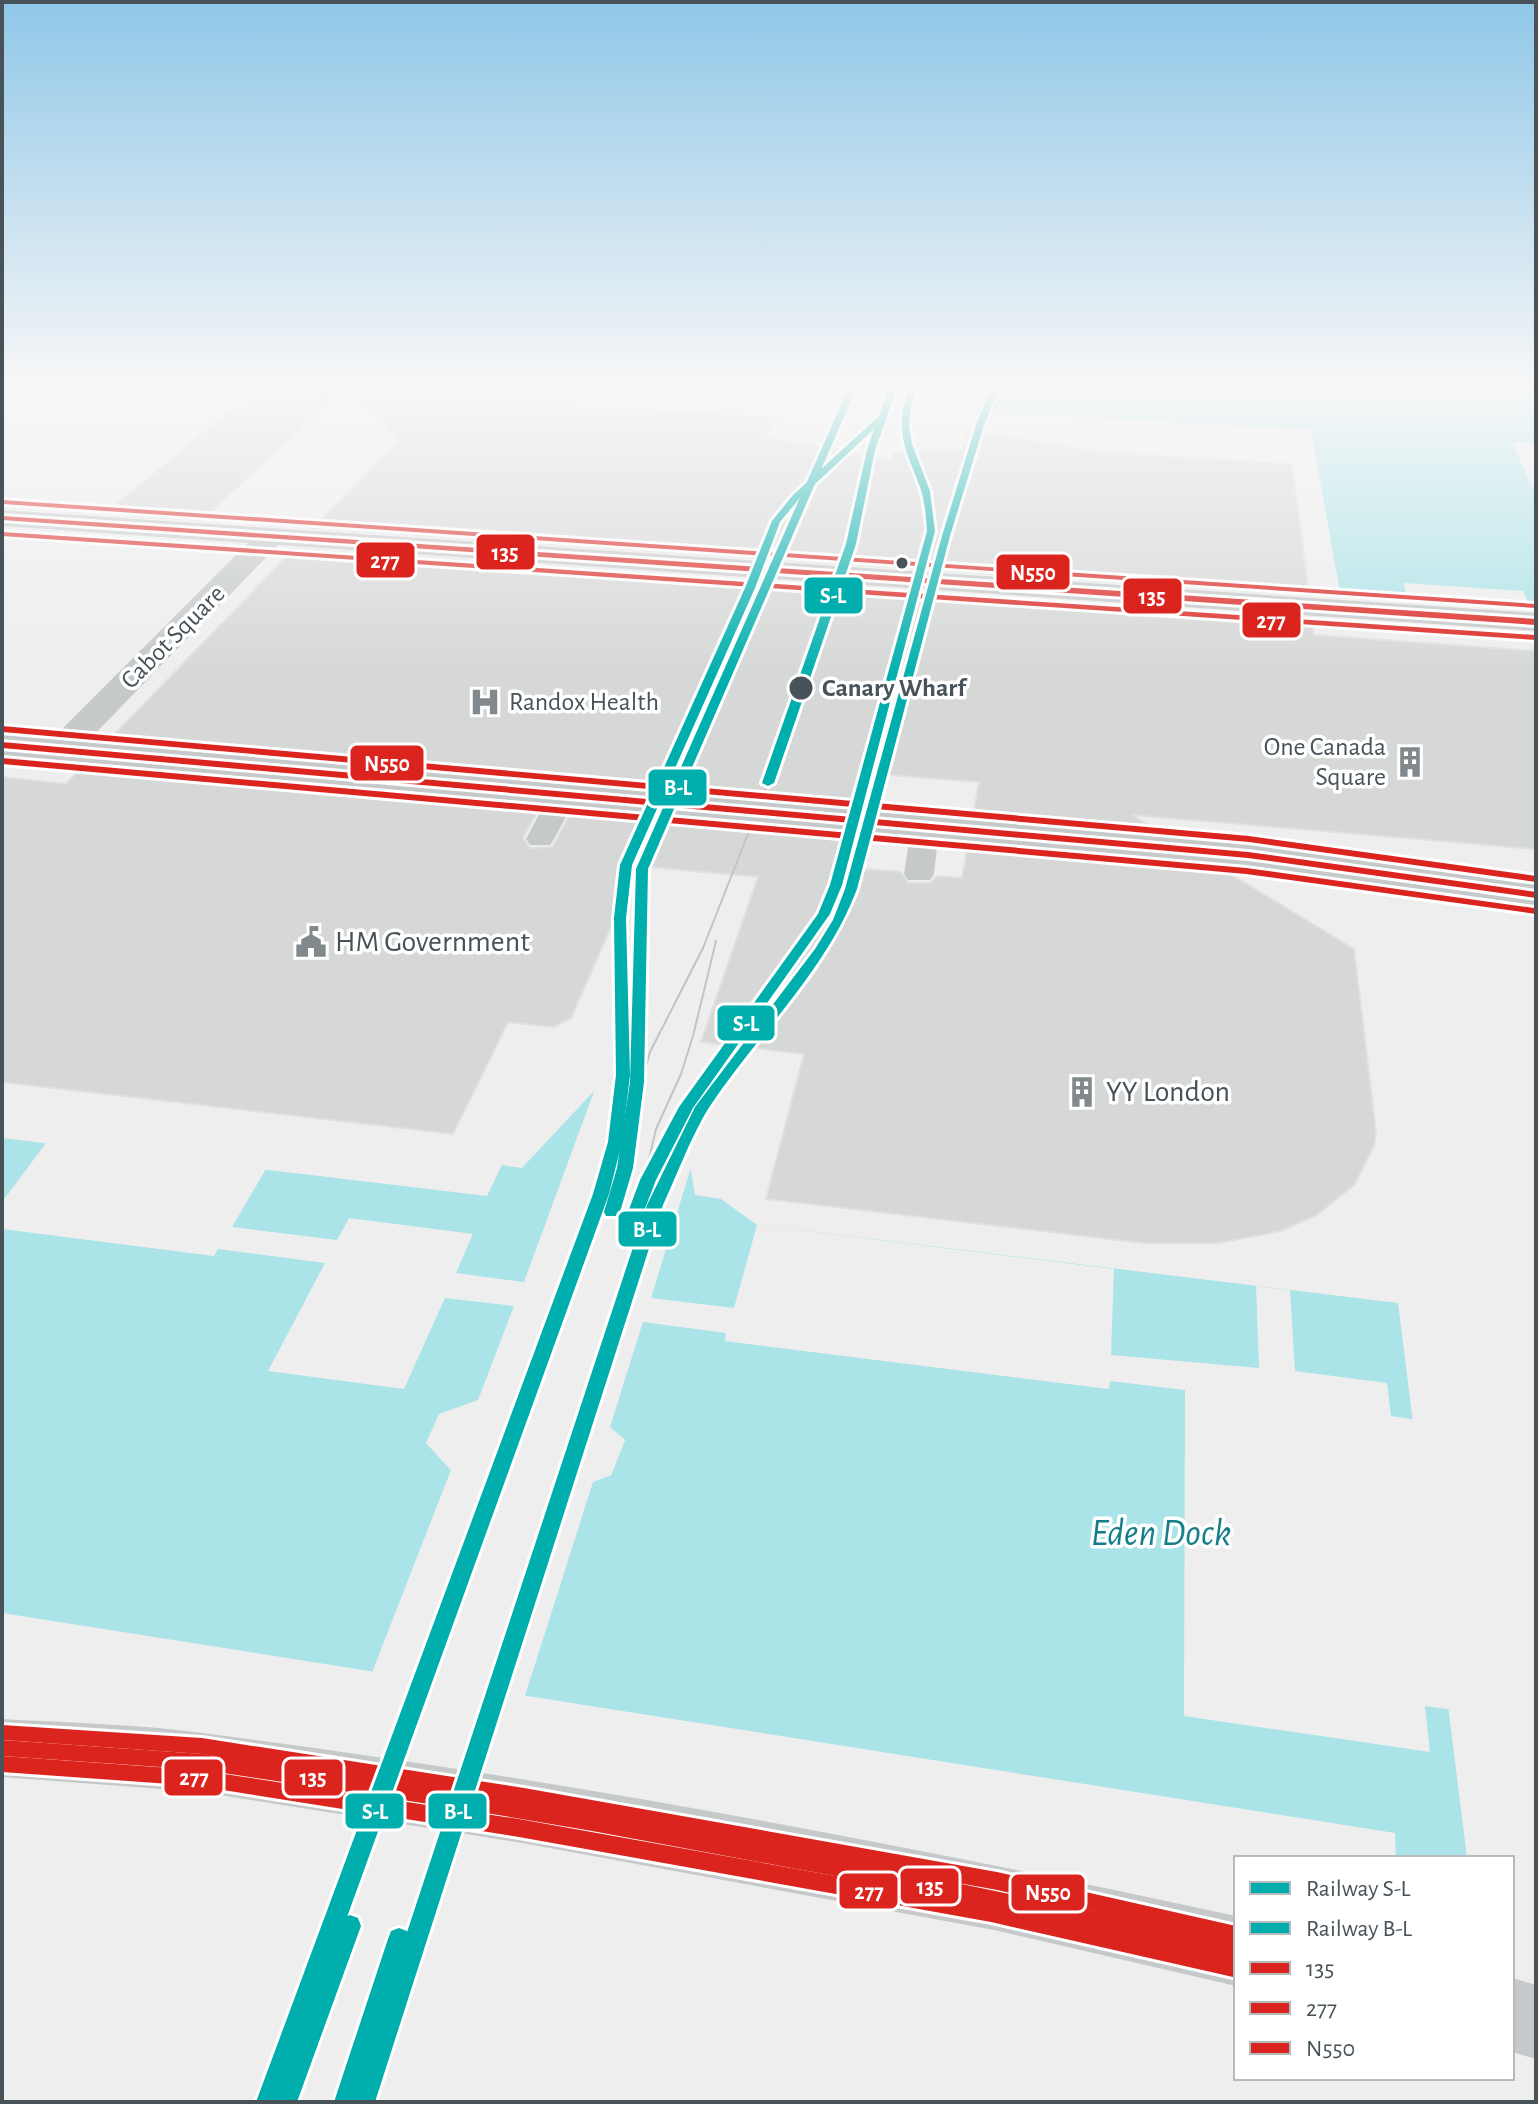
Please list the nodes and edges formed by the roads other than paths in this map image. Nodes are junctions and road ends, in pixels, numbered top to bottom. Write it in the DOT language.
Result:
graph roads {
  1 [pos="2,518"];
  2 [pos="271,536"];
  3 [pos="1536,622"];
  4 [pos="2,745"];
  5 [pos="60,750"];
  6 [pos="565,792"];
  7 [pos="925,829"];
  8 [pos="540,839"];
  9 [pos="919,874"];
  10 [pos="1536,895"];
  11 [pos="2,1748"];
  12 [pos="1234,1951"];
  13 [pos="1514,2016"];
  14 [pos="1536,2022"];
  1 -- 2 [label="street"];
  2 -- 3 [label="street"];
  2 -- 5 [label="street, Cabot Square"];
  4 -- 5 [label="street"];
  5 -- 6 [label="street"];
  6 -- 7 [label="street"];
  6 -- 8 [label="lane"];
  7 -- 9 [label="lane"];
  7 -- 10 [label="street"];
  11 -- 12 [label="street"];
  13 -- 14 [label="street"];
}
